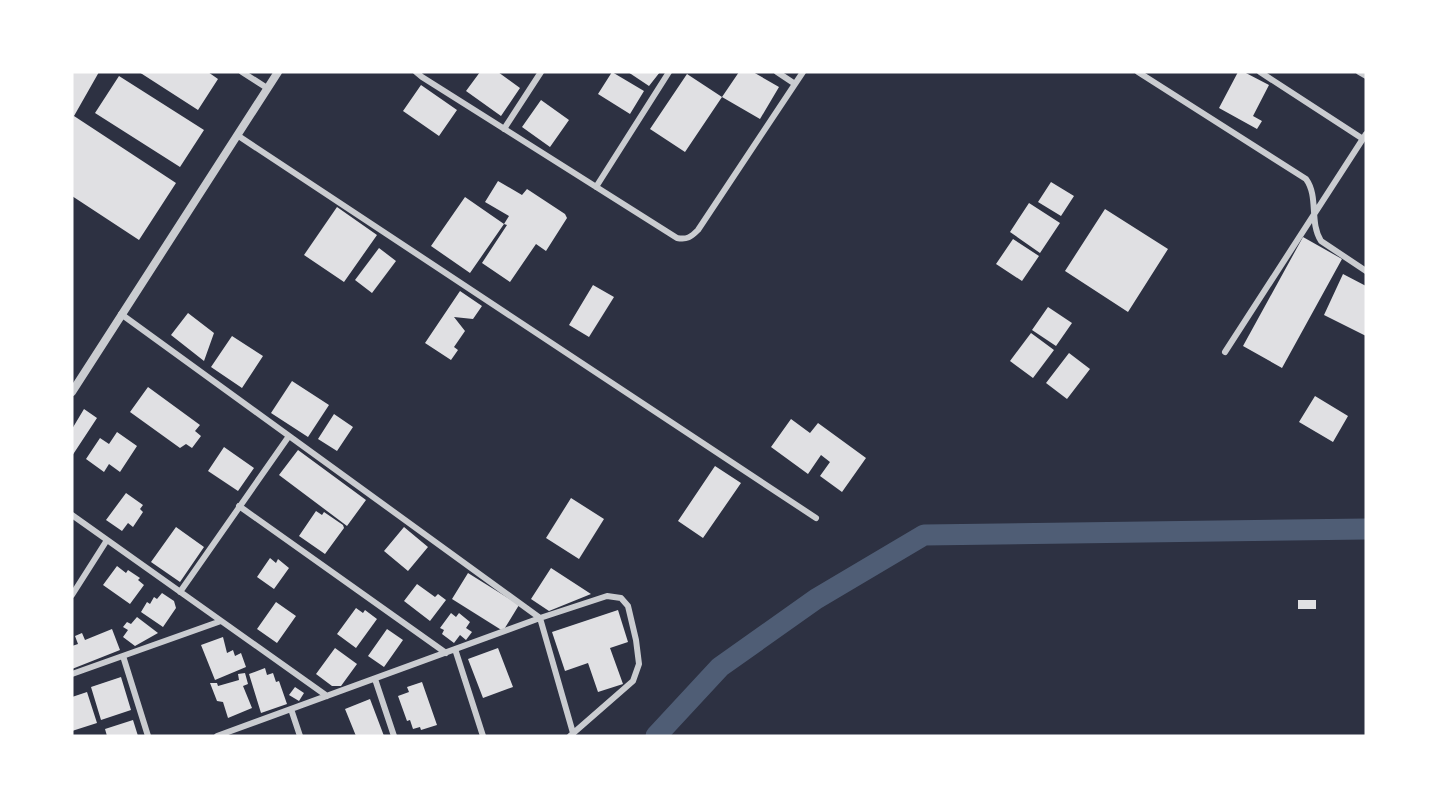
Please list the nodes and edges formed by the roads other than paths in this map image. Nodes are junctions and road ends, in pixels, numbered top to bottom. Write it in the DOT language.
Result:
graph roads {
  1 [pos="243,72"];
  2 [pos="278,72"];
  3 [pos="416,72"];
  4 [pos="541,72"];
  5 [pos="669,72"];
  6 [pos="777,72"];
  7 [pos="803,72"];
  8 [pos="1138,72"];
  9 [pos="1260,72"];
  10 [pos="1359,72"];
  11 [pos="1366,76"];
  12 [pos="795,83"];
  13 [pos="268,88"];
  14 [pos="504,129"];
  15 [pos="237,135"];
  16 [pos="1365,136"];
  17 [pos="596,187"];
  18 [pos="1313,213"];
  19 [pos="1366,271"];
  20 [pos="121,314"];
  21 [pos="1225,352"];
  22 [pos="72,392"];
  23 [pos="289,436"];
  24 [pos="239,506"];
  25 [pos="72,515"];
  26 [pos="816,518"];
  27 [pos="107,540"];
  28 [pos="180,592"];
  29 [pos="72,595"];
  30 [pos="540,618"];
  31 [pos="221,621"];
  32 [pos="455,649"];
  33 [pos="446,653"];
  34 [pos="123,656"];
  35 [pos="72,674"];
  36 [pos="375,679"];
  37 [pos="327,696"];
  38 [pos="291,709"];
  39 [pos="571,734"];
  40 [pos="148,736"];
  41 [pos="217,736"];
  42 [pos="300,736"];
  43 [pos="394,736"];
  44 [pos="483,736"];
  1 -- 13 [label="street"];
  2 -- 13 [label="street"];
  3 -- 14 [label="street"];
  4 -- 14 [label="street"];
  5 -- 17 [label="street"];
  6 -- 12 [label="street"];
  7 -- 12 [label="street"];
  8 -- 18 [label="street"];
  9 -- 16 [label="street"];
  10 -- 11 [label="street"];
  12 -- 17 [label="street"];
  13 -- 15 [label="street"];
  14 -- 17 [label="street"];
  15 -- 20 [label="street"];
  15 -- 26 [label="street"];
  16 -- 18 [label="street"];
  18 -- 19 [label="street"];
  18 -- 21 [label="street"];
  20 -- 22 [label="street"];
  20 -- 23 [label="street"];
  23 -- 24 [label="street"];
  23 -- 30 [label="street"];
  24 -- 28 [label="street"];
  24 -- 33 [label="street"];
  25 -- 27 [label="street"];
  27 -- 28 [label="street"];
  27 -- 29 [label="street"];
  28 -- 31 [label="street"];
  30 -- 32 [label="street"];
  30 -- 39 [label="street"];
  30 -- 39 [label="street"];
  31 -- 34 [label="street"];
  31 -- 37 [label="street"];
  32 -- 33 [label="street"];
  32 -- 44 [label="street"];
  33 -- 36 [label="street"];
  34 -- 35 [label="street"];
  34 -- 40 [label="street"];
  36 -- 37 [label="street"];
  36 -- 43 [label="street"];
  37 -- 38 [label="street"];
  38 -- 41 [label="street"];
  38 -- 42 [label="street"];
}
